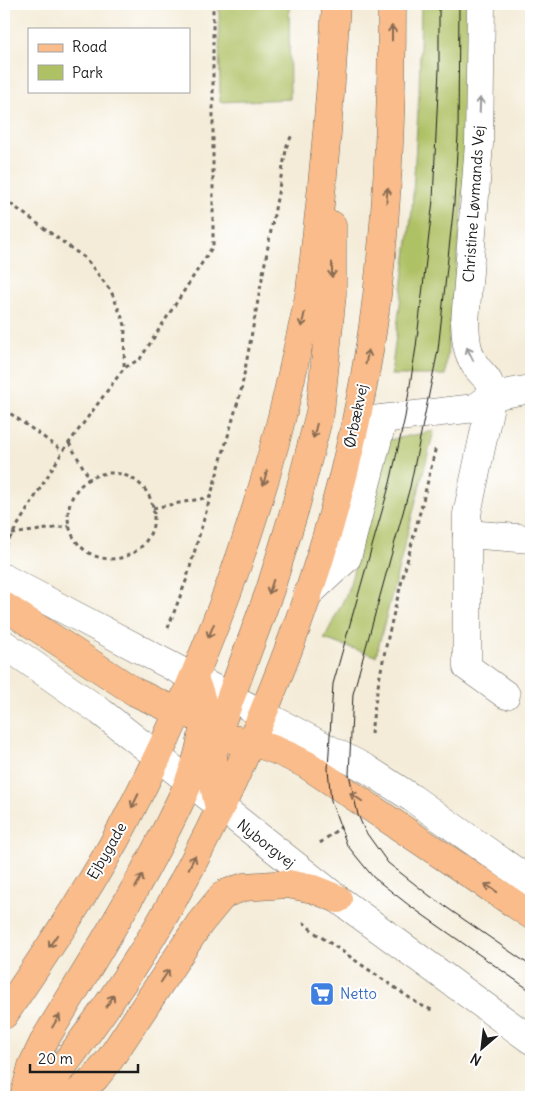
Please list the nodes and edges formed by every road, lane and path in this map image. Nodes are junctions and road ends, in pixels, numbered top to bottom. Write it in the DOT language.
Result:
graph roads {
  1 [pos="213,4"];
  2 [pos="336,4"];
  3 [pos="392,4"];
  4 [pos="481,4"];
  5 [pos="333,63"];
  6 [pos="4,199"];
  7 [pos="124,368"];
  8 [pos="531,389"];
  9 [pos="492,396"];
  10 [pos="4,409"];
  11 [pos="443,413"];
  12 [pos="383,419"];
  13 [pos="355,422"];
  14 [pos="69,442"];
  15 [pos="63,451"];
  16 [pos="90,478"];
  17 [pos="210,497"];
  18 [pos="153,508"];
  19 [pos="69,526"];
  20 [pos="12,534"];
  21 [pos="466,534"];
  22 [pos="531,539"];
  23 [pos="4,548"];
  24 [pos="4,578"];
  25 [pos="308,595"];
  26 [pos="4,606"];
  27 [pos="4,644"];
  28 [pos="192,678"];
  29 [pos="506,695"];
  30 [pos="178,712"];
  31 [pos="262,714"];
  32 [pos="214,722"];
  33 [pos="250,741"];
  34 [pos="157,757"];
  35 [pos="367,769"];
  36 [pos="189,783"];
  37 [pos="365,802"];
  38 [pos="219,807"];
  39 [pos="292,864"];
  40 [pos="531,882"];
  41 [pos="338,899"];
  42 [pos="531,915"];
  43 [pos="4,1015"];
  44 [pos="531,1040"];
  45 [pos="24,1097"];
  46 [pos="40,1097"];
  47 [pos="72,1097"];
  1 -- 7 [label="path"];
  2 -- 5 [label="main road"];
  13 -- 3 [label="main road, Ørbækvej, one-way"];
  9 -- 4 [label="street, Christine Løvmands Vej, one-way"];
  5 -- 28 [label="main road, one-way"];
  5 -- 32 [label="main road, one-way"];
  6 -- 7 [label="path"];
  7 -- 14 [label="path"];
  8 -- 9 [label="street"];
  9 -- 11 [label="street"];
  9 -- 21 [label="street"];
  10 -- 15 [label="path"];
  11 -- 12 [label="street"];
  11 -- 35 [label="path"];
  12 -- 13 [label="street"];
  12 -- 25 [label="street"];
  13 -- 25 [label="main road, Ørbækvej"];
  14 -- 15 [label="path"];
  14 -- 16 [label="path"];
  15 -- 20 [label="path"];
  16 -- 18 [label="path"];
  16 -- 19 [label="path"];
  17 -- 18 [label="path"];
  18 -- 19 [label="path"];
  19 -- 20 [label="path"];
  20 -- 23 [label="path"];
  21 -- 22 [label="street"];
  21 -- 29 [label="street"];
  24 -- 28 [label="street"];
  25 -- 31 [label="main road, Ørbækvej"];
  26 -- 30 [label="main road"];
  27 -- 34 [label="street, Nyborgvej"];
  28 -- 30 [label="main road, Ejbygade"];
  28 -- 32 [label="main road"];
  30 -- 32 [label="main road"];
  30 -- 34 [label="main road, Ejbygade"];
  31 -- 32 [label="street"];
  31 -- 33 [label="main road, Ørbækvej"];
  31 -- 35 [label="street"];
  32 -- 33 [label="main road"];
  32 -- 34 [label="main road"];
  32 -- 36 [label="main road"];
  32 -- 38 [label="main road"];
  37 -- 33 [label="main road, one-way"];
  33 -- 38 [label="main road, Ørbækvej"];
  34 -- 36 [label="street, Nyborgvej"];
  34 -- 43 [label="main road, Ejbygade, one-way"];
  35 -- 40 [label="street"];
  36 -- 38 [label="street, Nyborgvej"];
  45 -- 36 [label="main road, one-way"];
  37 -- 39 [label="path"];
  42 -- 37 [label="main road, one-way"];
  38 -- 39 [label="street, Nyborgvej"];
  46 -- 38 [label="main road, one-way"];
  39 -- 41 [label="street, Nyborgvej"];
  41 -- 44 [label="street, Nyborgvej"];
  47 -- 41 [label="main road, one-way"];
}
